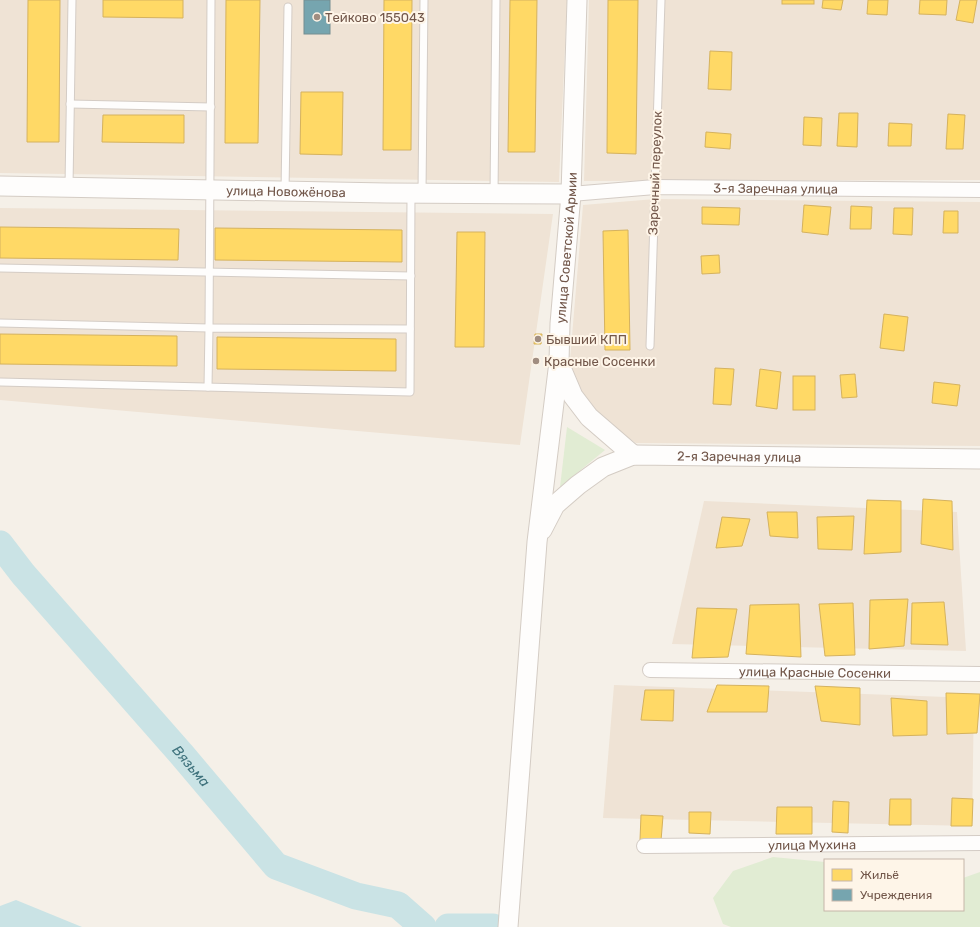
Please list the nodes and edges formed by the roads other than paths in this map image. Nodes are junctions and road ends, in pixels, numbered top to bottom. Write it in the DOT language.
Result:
graph roads {
  1 [pos="72,0"];
  2 [pos="211,0"];
  3 [pos="424,0"];
  4 [pos="496,0"];
  5 [pos="577,0"];
  6 [pos="661,0"];
  7 [pos="288,7"];
  8 [pos="70,104"];
  9 [pos="211,107"];
  10 [pos="0,186"];
  11 [pos="654,186"];
  12 [pos="69,188"];
  13 [pos="211,190"];
  14 [pos="980,190"];
  15 [pos="285,192"];
  16 [pos="417,194"];
  17 [pos="494,194"];
  18 [pos="571,194"];
  19 [pos="0,268"];
  20 [pos="210,272"];
  21 [pos="411,276"];
  22 [pos="0,323"];
  23 [pos="209,328"];
  24 [pos="410,330"];
  25 [pos="650,346"];
  26 [pos="559,362"];
  27 [pos="0,382"];
  28 [pos="208,387"];
  29 [pos="633,456"];
  30 [pos="980,460"];
  31 [pos="536,542"];
  32 [pos="650,670"];
  33 [pos="980,674"];
  34 [pos="980,843"];
  35 [pos="644,846"];
  36 [pos="508,927"];
  1 -- 8 [label="lane"];
  2 -- 9 [label="lane"];
  3 -- 16 [label="lane"];
  4 -- 17 [label="lane"];
  5 -- 18 [label="street, улица Советской Армии"];
  6 -- 11 [label="lane, Заречный переулок"];
  7 -- 15 [label="lane"];
  8 -- 9 [label="lane"];
  8 -- 12 [label="lane"];
  9 -- 13 [label="lane"];
  10 -- 12 [label="street, улица Новожёнова"];
  11 -- 14 [label="street, 3-я Заречная улица"];
  11 -- 18 [label="street, 3-я Заречная улица"];
  11 -- 25 [label="lane, Заречный переулок"];
  12 -- 13 [label="street, улица Новожёнова"];
  13 -- 15 [label="street, улица Новожёнова"];
  13 -- 20 [label="lane"];
  15 -- 16 [label="street, улица Новожёнова"];
  16 -- 17 [label="street, улица Новожёнова"];
  16 -- 21 [label="lane"];
  17 -- 18 [label="street, улица Новожёнова"];
  18 -- 26 [label="street, улица Советской Армии"];
  19 -- 20 [label="lane"];
  20 -- 21 [label="lane"];
  20 -- 23 [label="lane"];
  21 -- 24 [label="lane"];
  22 -- 23 [label="lane"];
  23 -- 24 [label="lane"];
  23 -- 28 [label="lane"];
  24 -- 28 [label="lane"];
  26 -- 29 [label="street"];
  26 -- 31 [label="street, улица Советской Армии"];
  27 -- 28 [label="lane"];
  29 -- 30 [label="street, 2-я Заречная улица"];
  29 -- 31 [label="street, 2-я Заречная улица"];
  31 -- 36 [label="street, улица Советской Армии"];
  32 -- 33 [label="street, улица Красные Сосенки"];
  34 -- 35 [label="street, улица Мухина"];
}
